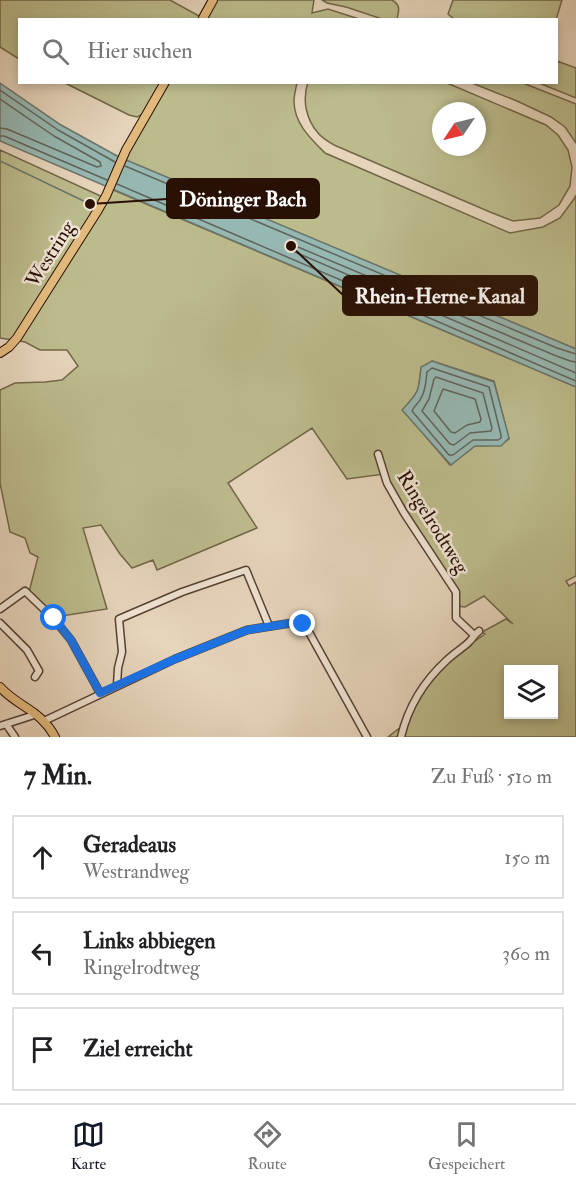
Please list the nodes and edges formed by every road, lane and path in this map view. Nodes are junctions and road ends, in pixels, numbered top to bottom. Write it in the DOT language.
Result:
graph roads {
  1 [pos="213,0"];
  2 [pos="203,18"];
  3 [pos="164,84"];
  4 [pos="0,353"];
  5 [pos="378,454"];
  6 [pos="0,609"];
  7 [pos="0,623"];
  8 [pos="269,626"];
  9 [pos="36,677"];
  10 [pos="117,686"];
  11 [pos="0,687"];
  12 [pos="100,693"];
  13 [pos="35,713"];
  14 [pos="44,721"];
  15 [pos="3,725"];
  16 [pos="15,737"];
  17 [pos="55,737"];
  18 [pos="366,737"];
  19 [pos="401,737"];
  1 -- 2 [label="main road"];
  3 -- 4 [label="main road, Westring"];
  5 -- 19 [label="street, Ringelrodtweg"];
  6 -- 12 [label="street"];
  7 -- 9 [label="street"];
  8 -- 10 [label="street"];
  8 -- 10 [label="street"];
  8 -- 18 [label="street"];
  10 -- 12 [label="street"];
  11 -- 13 [label="main road"];
  12 -- 14 [label="street"];
  13 -- 14 [label="main road"];
  13 -- 15 [label="street"];
  14 -- 17 [label="main road"];
  15 -- 16 [label="street"];
}
